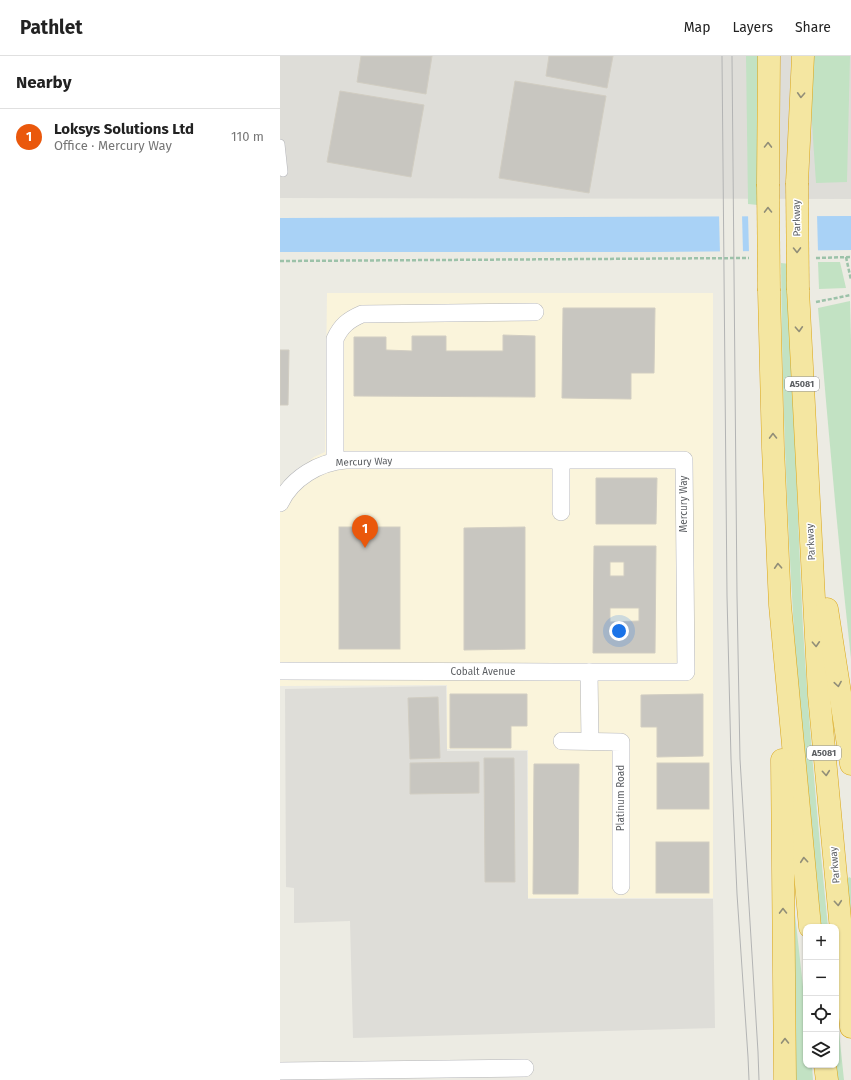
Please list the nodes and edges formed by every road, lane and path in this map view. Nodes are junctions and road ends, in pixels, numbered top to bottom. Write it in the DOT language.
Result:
graph roads {
  1 [pos="769,56"];
  2 [pos="803,56"];
  3 [pos="280,144"];
  4 [pos="283,172"];
  5 [pos="846,257"];
  6 [pos="851,257"];
  7 [pos="752,258"];
  8 [pos="816,258"];
  9 [pos="280,261"];
  10 [pos="851,280"];
  11 [pos="851,295"];
  12 [pos="806,296"];
  13 [pos="535,312"];
  14 [pos="335,461"];
  15 [pos="561,461"];
  16 [pos="807,479"];
  17 [pos="280,503"];
  18 [pos="561,512"];
  19 [pos="780,605"];
  20 [pos="280,671"];
  21 [pos="589,672"];
  22 [pos="686,672"];
  23 [pos="562,741"];
  24 [pos="590,741"];
  25 [pos="851,764"];
  26 [pos="621,886"];
  27 [pos="810,924"];
  28 [pos="851,1027"];
  29 [pos="525,1068"];
  30 [pos="825,1068"];
  31 [pos="280,1070"];
  32 [pos="785,1080"];
  33 [pos="827,1080"];
  19 -- 1 [label="highway, A5081, one-way, bridge"];
  2 -- 12 [label="highway, Parkway / A5081, one-way, bridge"];
  3 -- 4 [label="lane"];
  5 -- 6 [label="path"];
  5 -- 8 [label="path"];
  5 -- 10 [label="path"];
  7 -- 9 [label="path"];
  11 -- 12 [label="path"];
  12 -- 16 [label="highway, Parkway / A5081, one-way"];
  13 -- 14 [label="street"];
  14 -- 15 [label="street, Mercury Way"];
  14 -- 17 [label="street, Mercury Way"];
  15 -- 18 [label="street"];
  15 -- 22 [label="street, Mercury Way"];
  16 -- 25 [label="highway, A5081, one-way"];
  16 -- 28 [label="highway, Parkway / A5081, one-way"];
  27 -- 19 [label="highway, A5081, one-way"];
  32 -- 19 [label="highway, A5081, one-way"];
  20 -- 21 [label="street, Cobalt Avenue"];
  21 -- 22 [label="street, Cobalt Avenue"];
  21 -- 24 [label="street"];
  23 -- 24 [label="street, Platinum Road"];
  24 -- 26 [label="street, Platinum Road"];
  29 -- 31 [label="street"];
  30 -- 33 [label="highway"];
}
